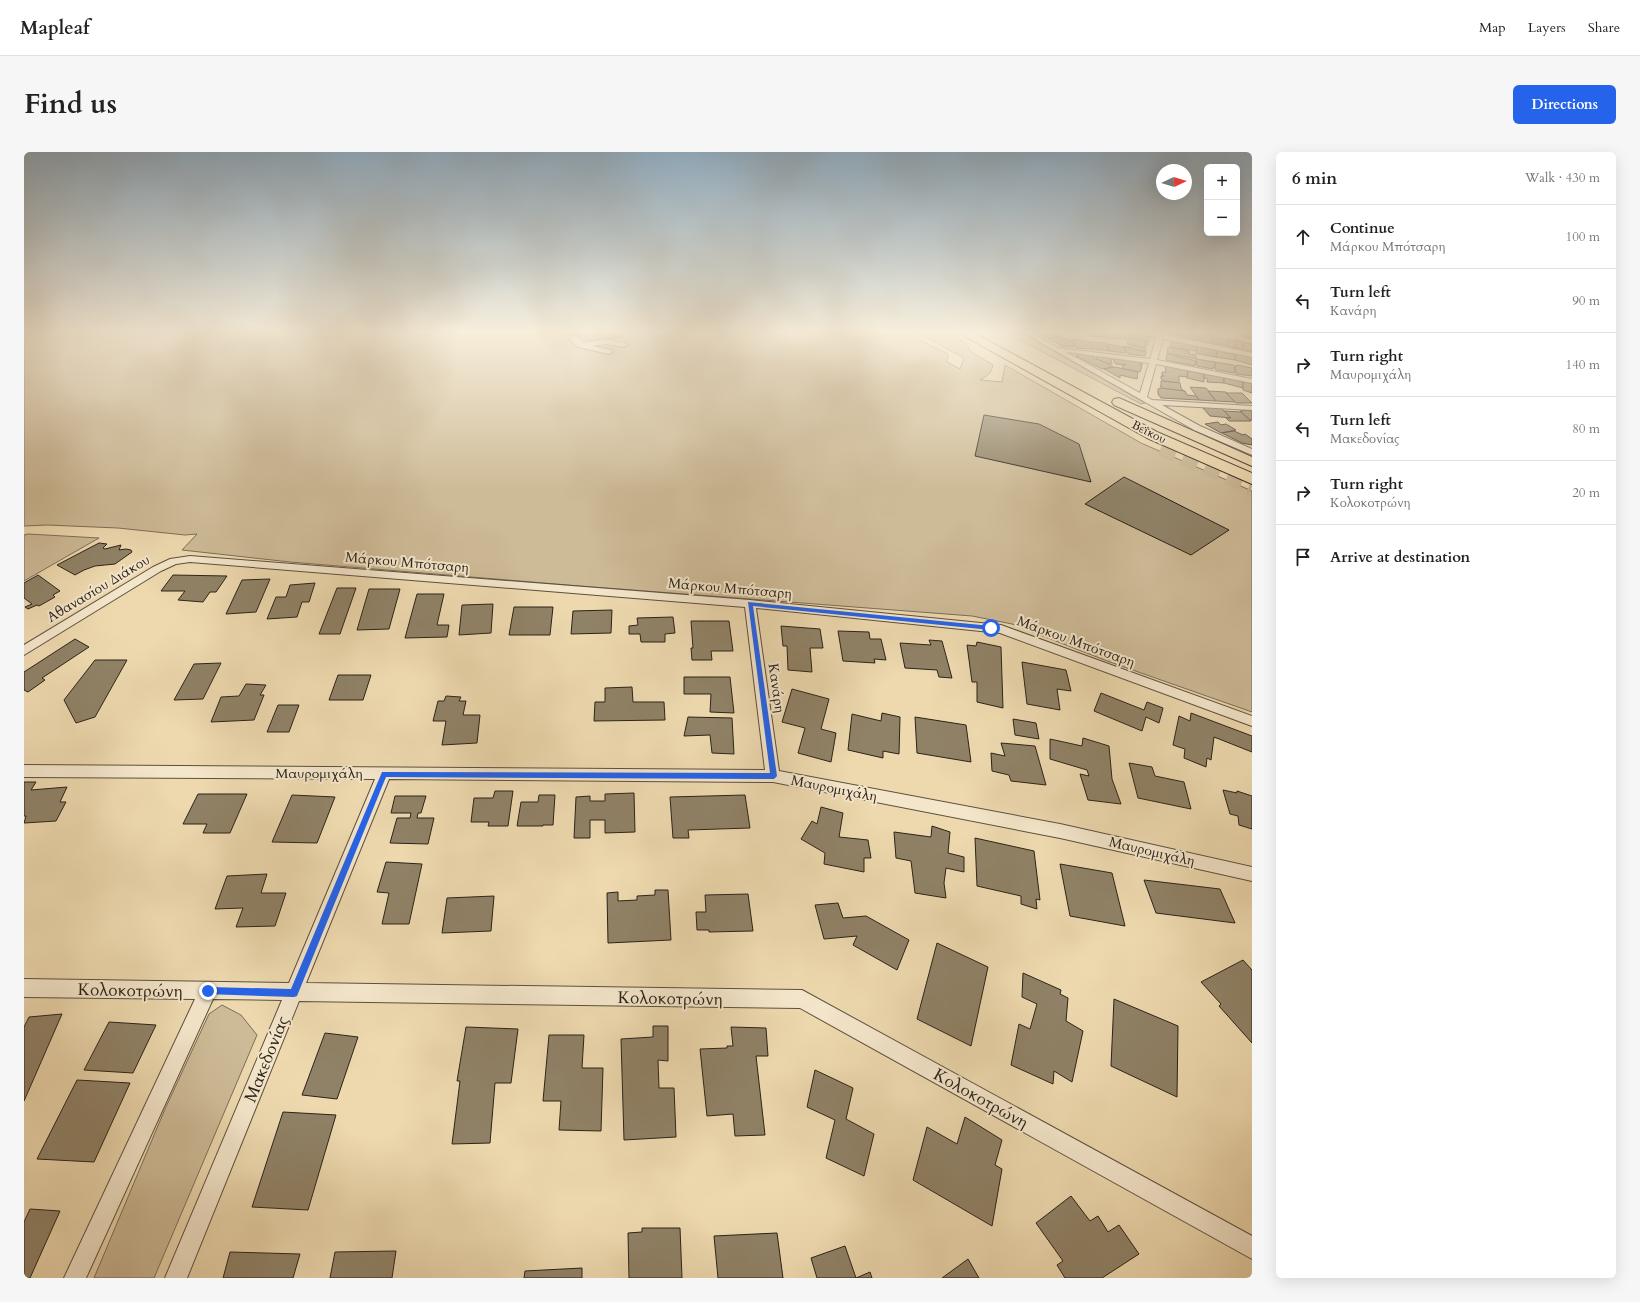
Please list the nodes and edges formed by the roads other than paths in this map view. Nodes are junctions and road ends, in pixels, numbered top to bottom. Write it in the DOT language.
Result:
graph roads {
  1 [pos="1047,386"];
  2 [pos="1063,386"];
  3 [pos="1121,386"];
  4 [pos="1149,386"];
  5 [pos="1146,400"];
  6 [pos="1252,408"];
  7 [pos="1161,448"];
  8 [pos="1252,452"];
  9 [pos="1252,462"];
  10 [pos="1252,469"];
  11 [pos="1252,480"];
  12 [pos="190,559"];
  13 [pos="750,604"];
  14 [pos="24,651"];
  15 [pos="1252,720"];
  16 [pos="24,770"];
  17 [pos="384,774"];
  18 [pos="774,776"];
  19 [pos="1252,874"];
  20 [pos="24,988"];
  21 [pos="208,991"];
  22 [pos="294,993"];
  23 [pos="1252,1248"];
  24 [pos="75,1278"];
  25 [pos="176,1278"];
  1 -- 7 [label="main road"];
  2 -- 11 [label="main road, Βεΐκου"];
  3 -- 5 [label="street"];
  4 -- 5 [label="street"];
  5 -- 6 [label="street"];
  5 -- 8 [label="street"];
  9 -- 10 [label="main road, Βεΐκου"];
  12 -- 13 [label="street, Μάρκου Μπότσαρη"];
  12 -- 14 [label="street, Αθανασίου Διάκου"];
  13 -- 15 [label="street, Μάρκου Μπότσαρη"];
  13 -- 18 [label="street, Κανάρη"];
  16 -- 17 [label="street, Μαυρομιχάλη"];
  17 -- 18 [label="street, Μαυρομιχάλη"];
  17 -- 22 [label="street, Μακεδονίας"];
  18 -- 19 [label="street, Μαυρομιχάλη"];
  20 -- 21 [label="street, Κολοκοτρώνη"];
  21 -- 22 [label="street, Κολοκοτρώνη"];
  21 -- 24 [label="street"];
  22 -- 23 [label="street, Κολοκοτρώνη"];
  22 -- 25 [label="street, Μακεδονίας"];
}
